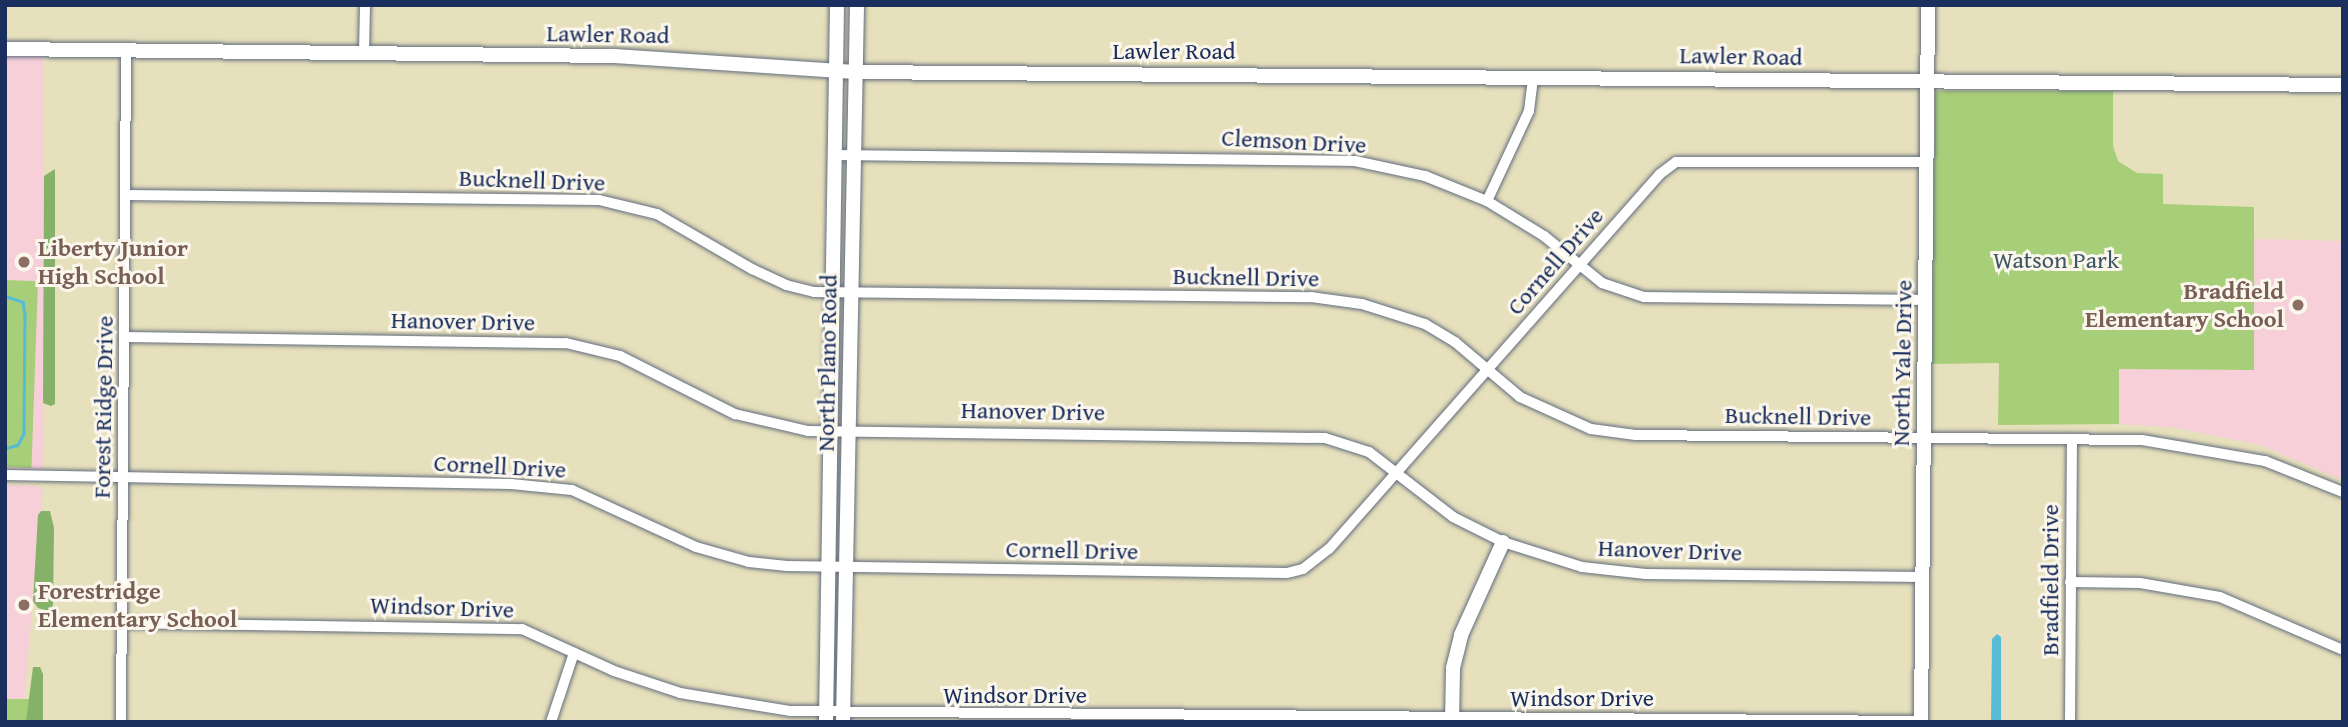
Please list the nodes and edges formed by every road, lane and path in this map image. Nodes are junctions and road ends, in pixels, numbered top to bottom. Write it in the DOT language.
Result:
graph roads {
  1 [pos="365,5"];
  2 [pos="837,5"];
  3 [pos="857,5"];
  4 [pos="1928,5"];
  5 [pos="5,49"];
  6 [pos="126,50"];
  7 [pos="364,53"];
  8 [pos="837,71"];
  9 [pos="855,72"];
  10 [pos="1532,77"];
  11 [pos="1927,82"];
  12 [pos="2343,85"];
  13 [pos="835,155"];
  14 [pos="854,155"];
  15 [pos="1927,162"];
  16 [pos="126,195"];
  17 [pos="1487,201"];
  18 [pos="1579,265"];
  19 [pos="831,292"];
  20 [pos="851,293"];
  21 [pos="1925,300"];
  22 [pos="125,337"];
  23 [pos="1488,370"];
  24 [pos="849,430"];
  25 [pos="829,431"];
  26 [pos="1924,439"];
  27 [pos="2072,439"];
  28 [pos="1398,471"];
  29 [pos="5,475"];
  30 [pos="123,481"];
  31 [pos="2343,492"];
  32 [pos="1503,542"];
  33 [pos="828,569"];
  34 [pos="846,569"];
  35 [pos="1923,577"];
  36 [pos="2070,582"];
  37 [pos="123,623"];
  38 [pos="2343,650"];
  39 [pos="574,653"];
  40 [pos="826,717"];
  41 [pos="843,717"];
  42 [pos="1452,720"];
  43 [pos="1922,721"];
  44 [pos="121,722"];
  45 [pos="551,722"];
  46 [pos="2070,722"];
  1 -- 7 [label="street"];
  2 -- 8 [label="street, North Plano Road"];
  3 -- 9 [label="street, North Plano Road"];
  4 -- 11 [label="street, North Yale Drive"];
  5 -- 6 [label="street, Lawler Road"];
  6 -- 7 [label="street, Lawler Road"];
  6 -- 16 [label="street, Forest Ridge Drive"];
  7 -- 8 [label="street, Lawler Road"];
  8 -- 9 [label="street, Lawler Road"];
  8 -- 13 [label="street, North Plano Road"];
  9 -- 10 [label="street, Lawler Road"];
  9 -- 14 [label="street, North Plano Road"];
  10 -- 11 [label="street, Lawler Road"];
  10 -- 17 [label="street"];
  11 -- 12 [label="street, Lawler Road"];
  11 -- 15 [label="street, North Yale Drive"];
  13 -- 14 [label="street, Clemson Drive"];
  13 -- 19 [label="street, North Plano Road"];
  14 -- 17 [label="street, Clemson Drive"];
  14 -- 20 [label="street, North Plano Road"];
  15 -- 18 [label="street, Cornell Drive"];
  15 -- 21 [label="street, North Yale Drive"];
  16 -- 19 [label="street, Bucknell Drive"];
  16 -- 22 [label="street, Forest Ridge Drive"];
  17 -- 18 [label="street, Clemson Drive"];
  18 -- 21 [label="street, Clemson Drive"];
  18 -- 23 [label="street, Cornell Drive"];
  19 -- 20 [label="street, Bucknell Drive"];
  19 -- 25 [label="street, North Plano Road"];
  20 -- 23 [label="street, Bucknell Drive"];
  20 -- 24 [label="street, North Plano Road"];
  21 -- 26 [label="street, North Yale Drive"];
  22 -- 25 [label="street, Hanover Drive"];
  22 -- 30 [label="street, Forest Ridge Drive"];
  23 -- 26 [label="street, Bucknell Drive"];
  23 -- 28 [label="street, Cornell Drive"];
  24 -- 25 [label="street, Hanover Drive"];
  24 -- 28 [label="street, Hanover Drive"];
  24 -- 34 [label="street, North Plano Road"];
  25 -- 33 [label="street, North Plano Road"];
  26 -- 27 [label="street, Bucknell Drive"];
  26 -- 35 [label="street, North Yale Drive"];
  27 -- 31 [label="street, Bucknell Drive"];
  27 -- 36 [label="street, Bradfield Drive"];
  28 -- 32 [label="street, Hanover Drive"];
  28 -- 34 [label="street, Cornell Drive"];
  29 -- 30 [label="street, Cornell Drive"];
  30 -- 33 [label="street, Cornell Drive"];
  30 -- 37 [label="street, Forest Ridge Drive"];
  32 -- 35 [label="street, Hanover Drive"];
  32 -- 42 [label="street"];
  33 -- 34 [label="street, Cornell Drive"];
  33 -- 40 [label="street, North Plano Road"];
  34 -- 41 [label="street, North Plano Road"];
  35 -- 43 [label="street, North Yale Drive"];
  36 -- 38 [label="street"];
  36 -- 46 [label="street, Bradfield Drive"];
  37 -- 39 [label="street, Windsor Drive"];
  37 -- 44 [label="street, Forest Ridge Drive"];
  39 -- 40 [label="street, Windsor Drive"];
  39 -- 45 [label="street"];
  40 -- 41 [label="street, Windsor Drive"];
  41 -- 42 [label="street, Windsor Drive"];
  42 -- 43 [label="street, Windsor Drive"];
}
